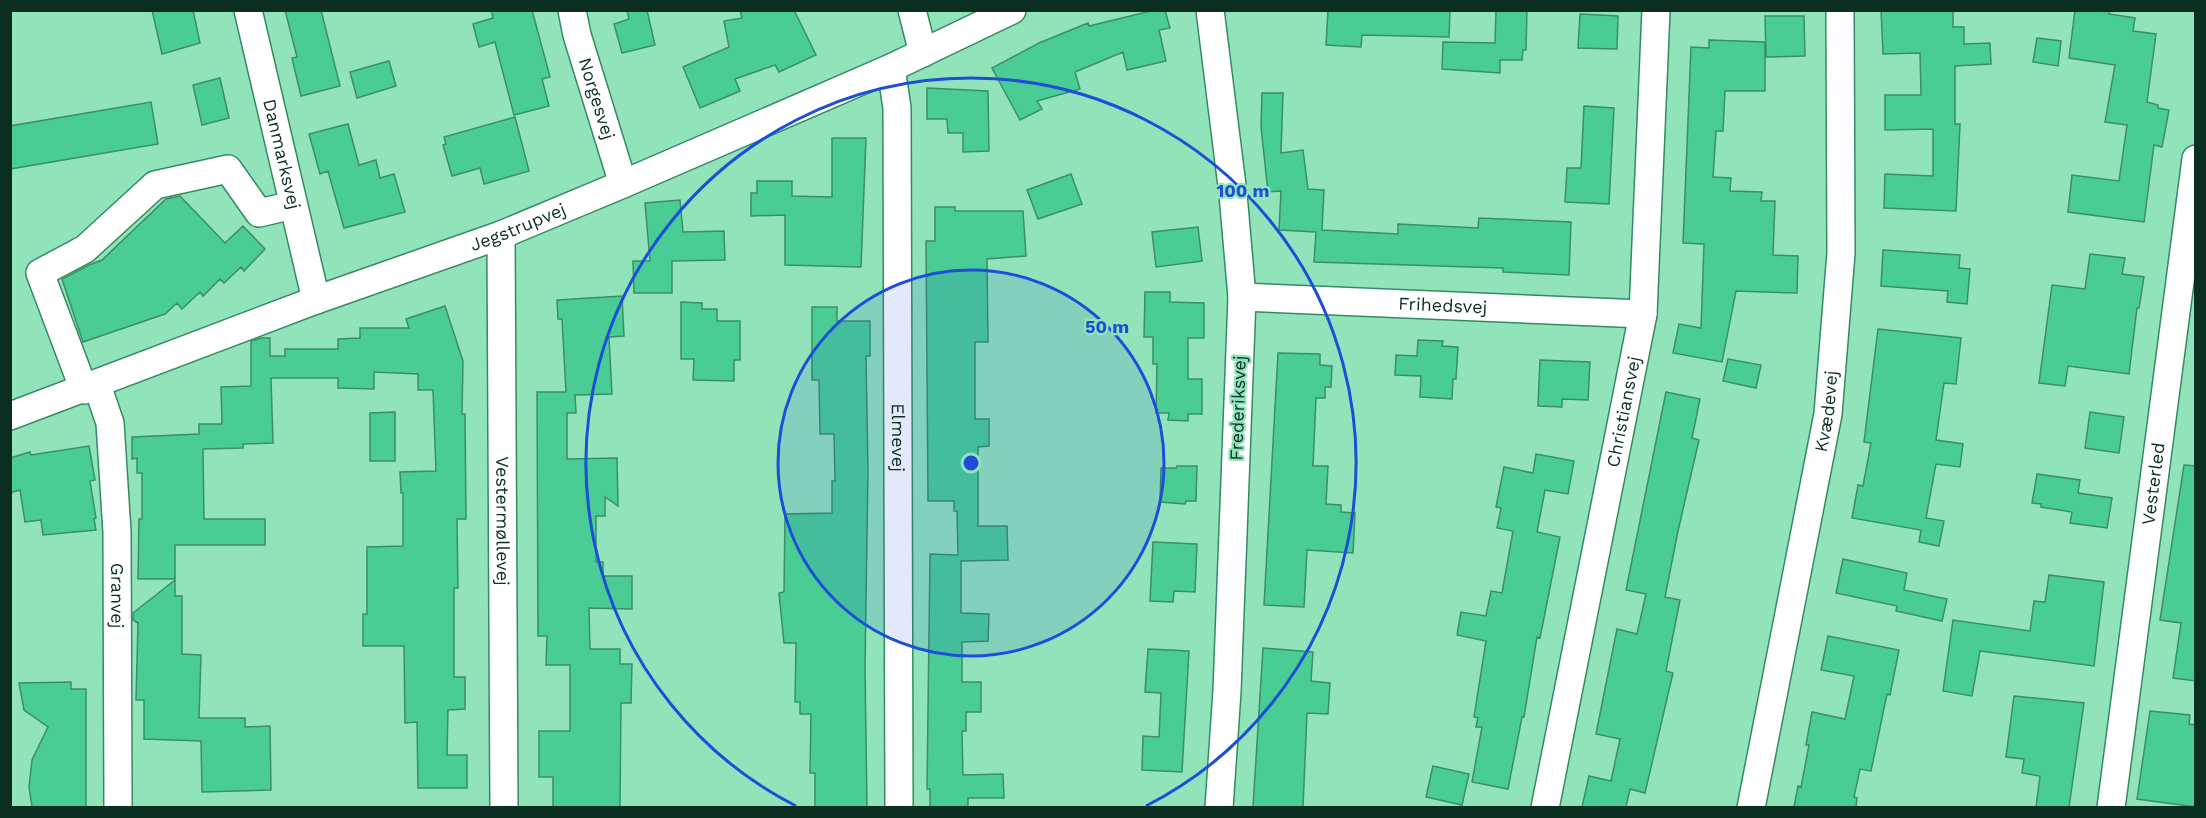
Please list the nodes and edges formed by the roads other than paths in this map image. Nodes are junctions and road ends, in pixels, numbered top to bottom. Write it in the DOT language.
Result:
graph roads {
  1 [pos="248,10"];
  2 [pos="572,10"];
  3 [pos="912,10"];
  4 [pos="1012,10"];
  5 [pos="1210,10"];
  6 [pos="1656,10"];
  7 [pos="1840,10"];
  8 [pos="923,53"];
  9 [pos="891,68"];
  10 [pos="2196,159"];
  11 [pos="623,184"];
  12 [pos="293,205"];
  13 [pos="501,234"];
  14 [pos="1242,297"];
  15 [pos="316,300"];
  16 [pos="1643,314"];
  17 [pos="90,387"];
  18 [pos="10,416"];
  19 [pos="118,807"];
  20 [pos="504,807"];
  21 [pos="899,807"];
  22 [pos="1220,807"];
  23 [pos="1545,807"];
  24 [pos="1751,807"];
  25 [pos="2111,807"];
  1 -- 12 [label="street, Danmarksvej"];
  2 -- 11 [label="street, Norgesvej"];
  3 -- 8 [label="street"];
  4 -- 8 [label="street, Jegstrupvej"];
  5 -- 14 [label="street, Frederiksvej"];
  6 -- 16 [label="street, Christiansvej"];
  7 -- 24 [label="street, Kvædevej"];
  8 -- 9 [label="street, Jegstrupvej"];
  9 -- 11 [label="street, Jegstrupvej"];
  9 -- 21 [label="street, Elmevej"];
  10 -- 25 [label="street, Vesterled"];
  11 -- 13 [label="street, Jegstrupvej"];
  12 -- 15 [label="street, Danmarksvej"];
  12 -- 17 [label="street, Granvej"];
  13 -- 15 [label="street, Jegstrupvej"];
  13 -- 20 [label="street, Vestermøllevej"];
  14 -- 16 [label="street, Frihedsvej"];
  14 -- 22 [label="street, Frederiksvej"];
  15 -- 17 [label="street, Jegstrupvej"];
  16 -- 23 [label="street, Christiansvej"];
  17 -- 18 [label="street, Jegstrupvej"];
  17 -- 19 [label="street, Granvej"];
}
